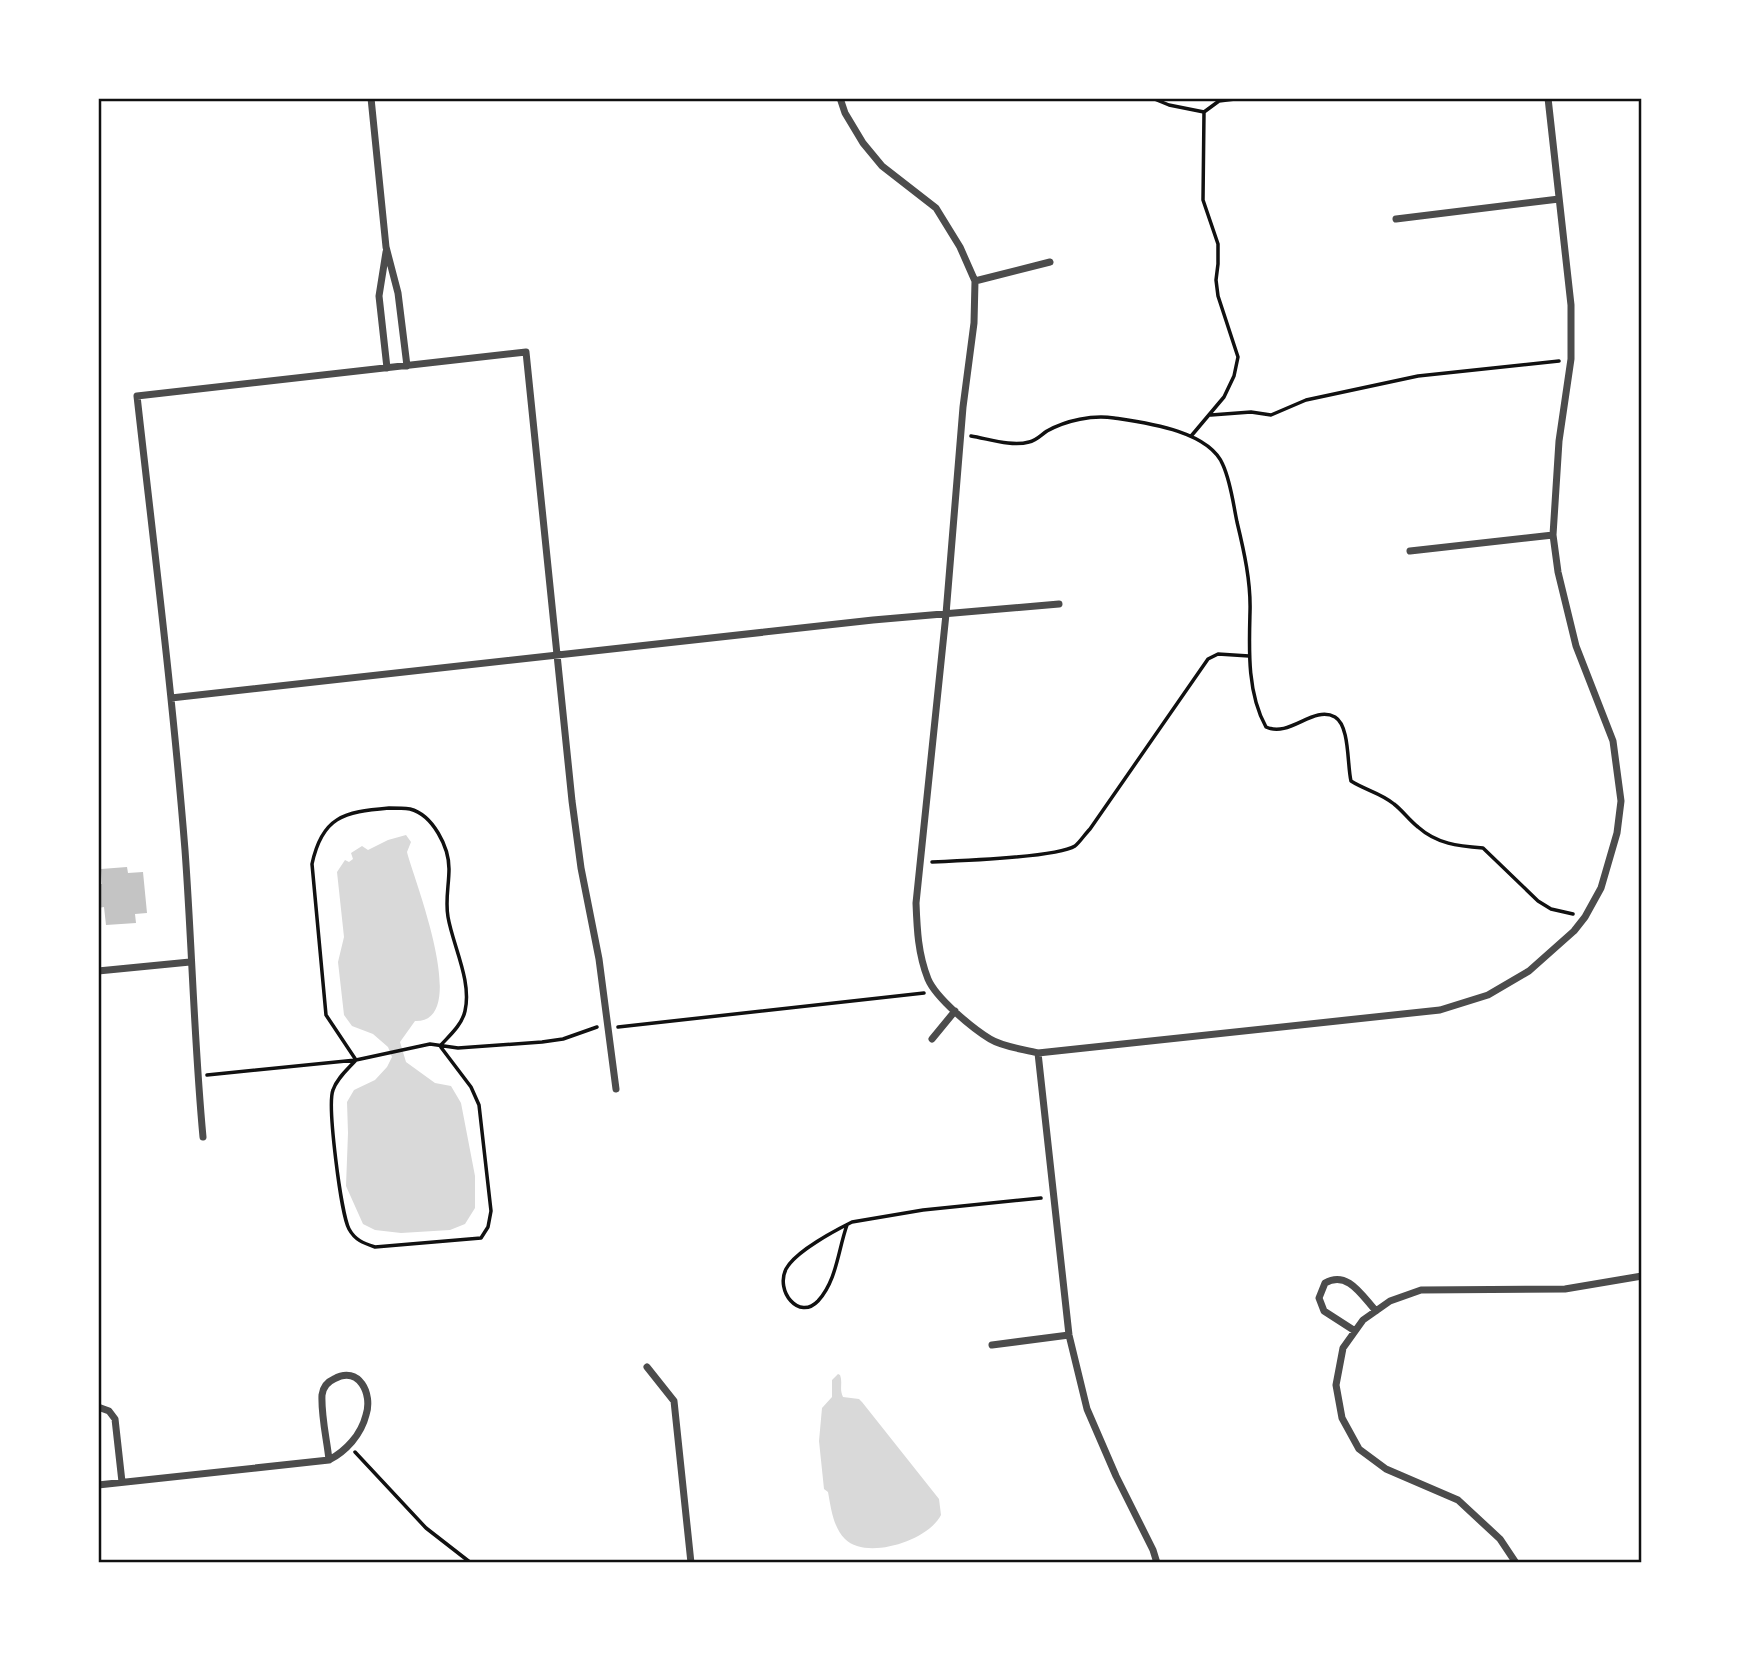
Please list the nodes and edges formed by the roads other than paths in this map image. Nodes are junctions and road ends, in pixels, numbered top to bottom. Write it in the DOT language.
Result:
graph roads {
  1 [pos="370,98"];
  2 [pos="840,98"];
  3 [pos="1548,98"];
  4 [pos="1559,199"];
  5 [pos="1396,219"];
  6 [pos="386,247"];
  7 [pos="1050,262"];
  8 [pos="975,281"];
  9 [pos="407,366"];
  10 [pos="387,368"];
  11 [pos="1553,536"];
  12 [pos="1410,551"];
  13 [pos="1059,604"];
  14 [pos="946,614"];
  15 [pos="557,657"];
  16 [pos="171,698"];
  17 [pos="190,962"];
  18 [pos="98,971"];
  19 [pos="955,1011"];
  20 [pos="932,1039"];
  21 [pos="1038,1053"];
  22 [pos="616,1089"];
  23 [pos="203,1137"];
  24 [pos="1642,1276"];
  25 [pos="1376,1311"];
  26 [pos="1355,1331"];
  27 [pos="1069,1335"];
  28 [pos="992,1345"];
  29 [pos="648,1367"];
  30 [pos="98,1407"];
  31 [pos="329,1460"];
  32 [pos="122,1482"];
  33 [pos="98,1485"];
  34 [pos="691,1563"];
  35 [pos="1157,1563"];
  36 [pos="1516,1563"];
  1 -- 6 [label="street"];
  2 -- 8 [label="street"];
  3 -- 4 [label="street"];
  4 -- 5 [label="street"];
  4 -- 11 [label="street"];
  6 -- 9 [label="street"];
  6 -- 10 [label="street"];
  7 -- 8 [label="street"];
  8 -- 14 [label="street"];
  9 -- 10 [label="street"];
  9 -- 15 [label="street"];
  10 -- 16 [label="street"];
  11 -- 12 [label="street"];
  11 -- 21 [label="street"];
  13 -- 14 [label="street"];
  14 -- 15 [label="street"];
  14 -- 19 [label="street"];
  15 -- 16 [label="street"];
  15 -- 22 [label="street"];
  16 -- 17 [label="street"];
  17 -- 18 [label="street"];
  17 -- 23 [label="street"];
  19 -- 20 [label="street"];
  19 -- 21 [label="street"];
  21 -- 27 [label="street"];
  24 -- 25 [label="street"];
  25 -- 26 [label="street"];
  25 -- 26 [label="street"];
  26 -- 36 [label="street"];
  27 -- 28 [label="street"];
  27 -- 35 [label="street"];
  29 -- 34 [label="street"];
  30 -- 32 [label="street"];
  31 -- 31 [label="street"];
  31 -- 32 [label="street"];
  32 -- 33 [label="street"];
}
